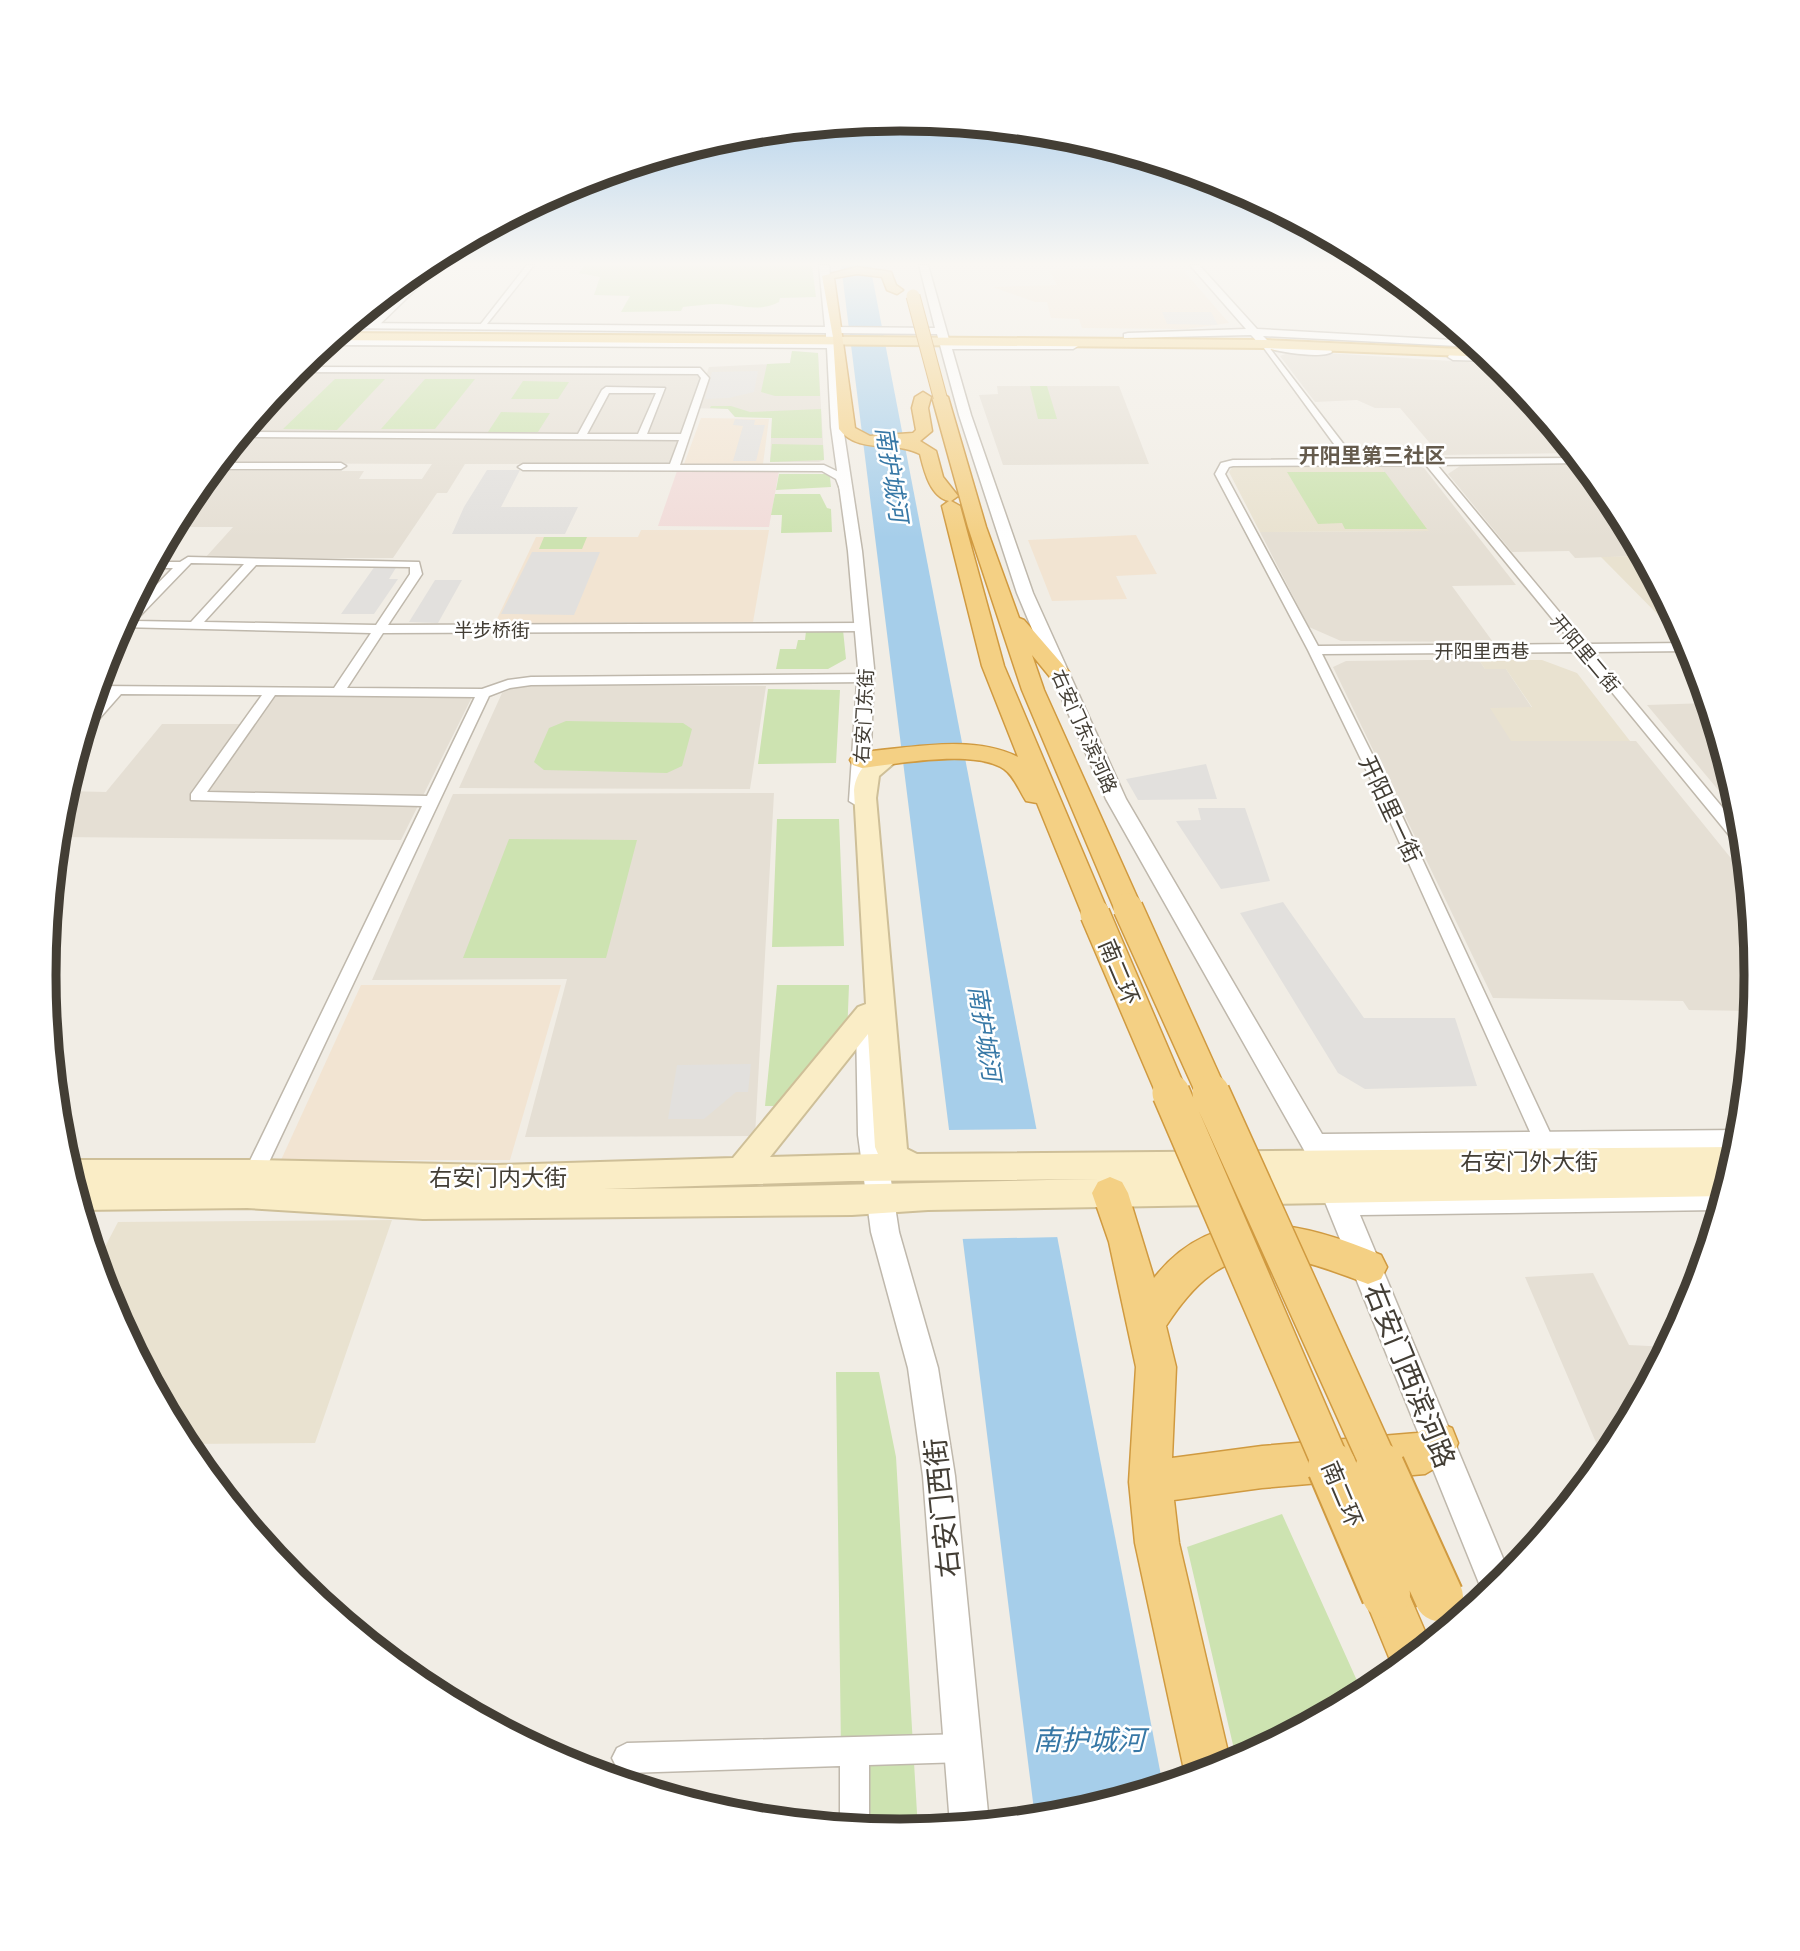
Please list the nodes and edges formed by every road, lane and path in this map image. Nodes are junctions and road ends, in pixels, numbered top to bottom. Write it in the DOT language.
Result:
graph roads {
  1 [pos="838,356"];
  2 [pos="840,356"];
  3 [pos="919,356"];
  4 [pos="949,356"];
  5 [pos="1275,356"];
  6 [pos="1426,356"];
  7 [pos="1475,358"];
  8 [pos="313,370"];
  9 [pos="927,393"];
  10 [pos="965,415"];
  11 [pos="837,427"];
  12 [pos="252,435"];
  13 [pos="581,437"];
  14 [pos="641,437"];
  15 [pos="684,437"];
  16 [pos="857,440"];
  17 [pos="914,441"];
  18 [pos="841,455"];
  19 [pos="1569,461"];
  20 [pos="1352,462"];
  21 [pos="1430,463"];
  22 [pos="227,466"];
  23 [pos="341,466"];
  24 [pos="523,467"];
  25 [pos="674,467"];
  26 [pos="824,468"];
  27 [pos="845,490"];
  28 [pos="949,496"];
  29 [pos="977,527"];
  30 [pos="253,561"];
  31 [pos="163,565"];
  32 [pos="183,565"];
  33 [pos="141,606"];
  34 [pos="1002,606"];
  35 [pos="133,624"];
  36 [pos="194,626"];
  37 [pos="862,627"];
  38 [pos="380,629"];
  39 [pos="1677,647"];
  40 [pos="1583,649"];
  41 [pos="1314,650"];
  42 [pos="993,666"];
  43 [pos="1058,672"];
  44 [pos="867,678"];
  45 [pos="106,690"];
  46 [pos="117,690"];
  47 [pos="271,692"];
  48 [pos="338,692"];
  49 [pos="484,693"];
  50 [pos="99,710"];
  51 [pos="980,751"];
  52 [pos="862,756"];
  53 [pos="891,756"];
  54 [pos="430,801"];
  55 [pos="1053,812"];
  56 [pos="1731,827"];
  57 [pos="1112,911"];
  58 [pos="868,1014"];
  59 [pos="1728,1142"];
  60 [pos="1549,1151"];
  61 [pos="1723,1159"];
  62 [pos="254,1173"];
  63 [pos="739,1173"];
  64 [pos="80,1174"];
  65 [pos="1329,1176"];
  66 [pos="923,1177"];
  67 [pos="1718,1182"];
  68 [pos="878,1183"];
  69 [pos="1084,1184"];
  70 [pos="86,1196"];
  71 [pos="1714,1197"];
  72 [pos="1368,1267"];
  73 [pos="1147,1320"];
  74 [pos="1437,1443"];
  75 [pos="1150,1482"];
  76 [pos="1493,1576"];
  77 [pos="1445,1611"];
  78 [pos="1409,1649"];
  79 [pos="964,1748"];
  80 [pos="855,1753"];
  81 [pos="627,1758"];
  82 [pos="1206,1762"];
  83 [pos="969,1816"];
  84 [pos="855,1818"];
  1 -- 11 [label="street, 右安门东街"];
  2 -- 16 [label="highway"];
  3 -- 9 [label="highway, 南二环, bridge"];
  4 -- 10 [label="street, 右安门东滨河路"];
  5 -- 20 [label="street"];
  6 -- 7 [label="street"];
  8 -- 15 [label="street"];
  9 -- 17 [label="highway"];
  9 -- 28 [label="highway, 南二环"];
  9 -- 29 [label="highway, 南二环"];
  10 -- 29 [label="highway"];
  10 -- 43 [label="street, 右安门东滨河路"];
  11 -- 16 [label="highway"];
  11 -- 18 [label="street, 右安门东街"];
  12 -- 13 [label="street"];
  13 -- 14 [label="street"];
  13 -- 14 [label="street"];
  14 -- 15 [label="street"];
  15 -- 25 [label="street"];
  16 -- 17 [label="highway"];
  17 -- 28 [label="highway"];
  18 -- 26 [label="street"];
  18 -- 27 [label="street, 右安门东街"];
  19 -- 21 [label="street"];
  20 -- 21 [label="street"];
  20 -- 41 [label="street, 开阳里一街"];
  21 -- 40 [label="street, 开阳里二街"];
  22 -- 23 [label="street"];
  24 -- 25 [label="street"];
  25 -- 26 [label="street"];
  26 -- 27 [label="street"];
  27 -- 37 [label="street, 右安门东街"];
  28 -- 42 [label="highway, 南二环"];
  29 -- 34 [label="highway, 南二环"];
  30 -- 32 [label="street"];
  30 -- 36 [label="street"];
  30 -- 38 [label="street"];
  31 -- 32 [label="street"];
  32 -- 33 [label="street"];
  34 -- 43 [label="highway"];
  34 -- 57 [label="highway, 南二环"];
  35 -- 36 [label="street, 半步桥街"];
  36 -- 38 [label="street, 半步桥街"];
  37 -- 38 [label="street, 半步桥街"];
  37 -- 44 [label="street, 右安门东街"];
  38 -- 48 [label="street"];
  39 -- 40 [label="street, 开阳里西巷"];
  40 -- 41 [label="street, 开阳里西巷"];
  40 -- 56 [label="street, 开阳里二街"];
  41 -- 60 [label="street, 开阳里一街"];
  42 -- 51 [label="highway"];
  42 -- 55 [label="highway, 南二环"];
  43 -- 65 [label="street, 右安门东滨河路"];
  44 -- 49 [label="street"];
  44 -- 52 [label="street, 右安门东街"];
  45 -- 46 [label="street"];
  46 -- 47 [label="street"];
  46 -- 50 [label="street"];
  47 -- 48 [label="street"];
  47 -- 54 [label="street"];
  48 -- 49 [label="street"];
  49 -- 54 [label="street"];
  51 -- 53 [label="highway"];
  51 -- 55 [label="highway"];
  52 -- 53 [label="highway"];
  52 -- 58 [label="street, 右安门东街"];
  53 -- 66 [label="main road"];
  54 -- 62 [label="street"];
  55 -- 57 [label="highway, 南二环"];
  57 -- 77 [label="highway, 南二环, bridge"];
  57 -- 78 [label="highway, 南二环, bridge"];
  58 -- 63 [label="main road"];
  58 -- 68 [label="street, 右安门东街"];
  59 -- 60 [label="street"];
  60 -- 61 [label="main road, 右安门外大街"];
  60 -- 65 [label="main road, 右安门外大街"];
  62 -- 63 [label="main road, 右安门内大街"];
  62 -- 64 [label="main road, 右安门内大街"];
  63 -- 68 [label="main road, 右安门内大街"];
  65 -- 67 [label="main road, 右安门外大街"];
  65 -- 69 [label="main road"];
  65 -- 69 [label="main road"];
  65 -- 71 [label="street"];
  65 -- 72 [label="street, 右安门西滨河路"];
  66 -- 68 [label="main road, 右安门内大街"];
  66 -- 69 [label="main road, 右安门内大街"];
  68 -- 70 [label="main road, 右安门内大街"];
  68 -- 79 [label="street, 右安门西街"];
  69 -- 73 [label="highway"];
  72 -- 73 [label="highway"];
  72 -- 74 [label="street, 右安门西滨河路"];
  73 -- 75 [label="highway"];
  74 -- 75 [label="highway"];
  74 -- 76 [label="street, 右安门西滨河路"];
  75 -- 82 [label="highway"];
  79 -- 80 [label="street"];
  79 -- 83 [label="street, 右安门西街"];
  80 -- 81 [label="street"];
  80 -- 84 [label="street"];
}
